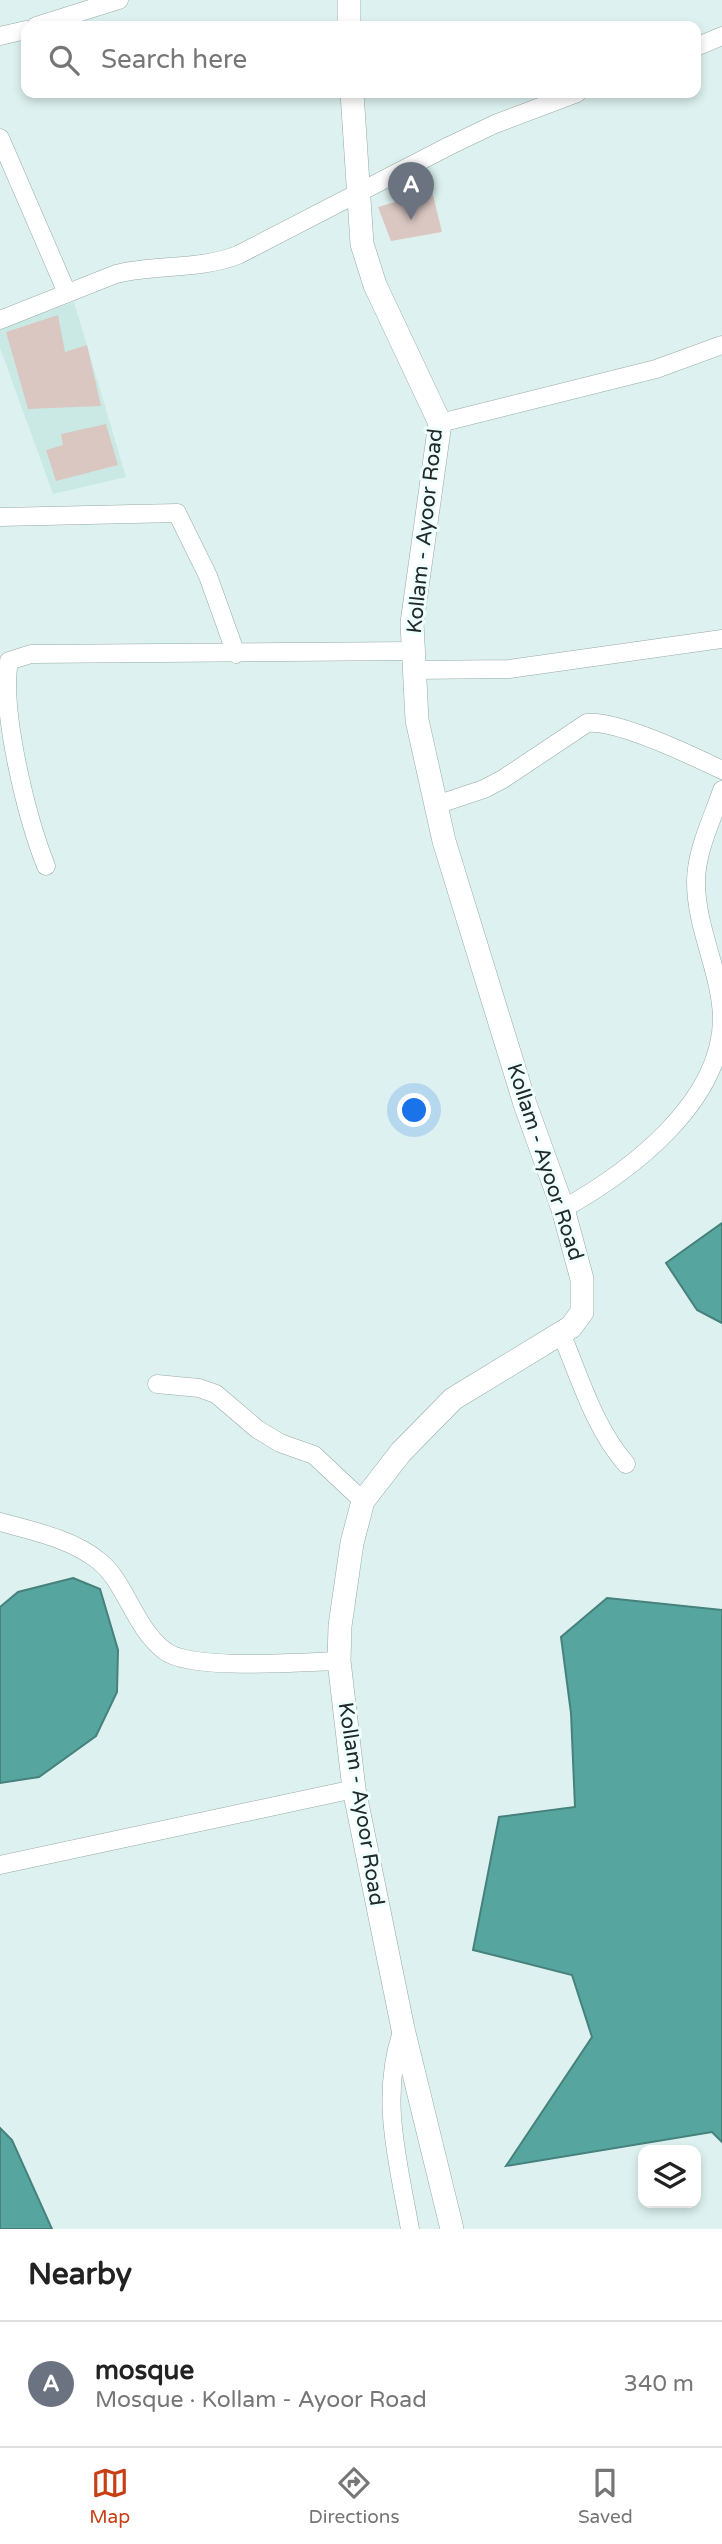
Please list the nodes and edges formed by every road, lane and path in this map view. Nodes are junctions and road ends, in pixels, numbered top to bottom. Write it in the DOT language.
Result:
graph roads {
  1 [pos="119,0"];
  2 [pos="349,0"];
  3 [pos="52,21"];
  4 [pos="349,21"];
  5 [pos="21,31"];
  6 [pos="0,36"];
  7 [pos="722,36"];
  8 [pos="701,45"];
  9 [pos="352,98"];
  10 [pos="564,98"];
  11 [pos="0,138"];
  12 [pos="357,194"];
  13 [pos="67,293"];
  14 [pos="0,320"];
  15 [pos="722,345"];
  16 [pos="440,423"];
  17 [pos="0,517"];
  18 [pos="722,639"];
  19 [pos="236,654"];
  20 [pos="5,655"];
  21 [pos="414,661"];
  22 [pos="722,770"];
  23 [pos="722,790"];
  24 [pos="436,805"];
  25 [pos="47,866"];
  26 [pos="563,1209"];
  27 [pos="561,1333"];
  28 [pos="157,1384"];
  29 [pos="626,1464"];
  30 [pos="363,1501"];
  31 [pos="0,1522"];
  32 [pos="339,1661"];
  33 [pos="354,1789"];
  34 [pos="0,1866"];
  35 [pos="403,2029"];
  36 [pos="410,2229"];
  37 [pos="452,2229"];
  1 -- 3 [label="street"];
  2 -- 4 [label="main road"];
  5 -- 6 [label="street"];
  7 -- 8 [label="street"];
  9 -- 12 [label="main road, Kollam - Ayoor Road"];
  10 -- 12 [label="street"];
  11 -- 13 [label="street"];
  12 -- 13 [label="street"];
  12 -- 16 [label="main road, Kollam - Ayoor Road"];
  13 -- 14 [label="street"];
  15 -- 16 [label="street"];
  16 -- 21 [label="main road, Kollam - Ayoor Road"];
  17 -- 19 [label="street"];
  18 -- 21 [label="street"];
  19 -- 20 [label="street"];
  19 -- 21 [label="street"];
  20 -- 25 [label="street"];
  21 -- 24 [label="main road, Kollam - Ayoor Road"];
  22 -- 24 [label="street"];
  23 -- 26 [label="street"];
  24 -- 26 [label="main road, Kollam - Ayoor Road"];
  26 -- 27 [label="main road, Kollam - Ayoor Road"];
  27 -- 29 [label="street"];
  27 -- 30 [label="main road, Kollam - Ayoor Road"];
  28 -- 30 [label="street"];
  30 -- 32 [label="main road, Kollam - Ayoor Road"];
  31 -- 32 [label="street"];
  32 -- 33 [label="main road, Kollam - Ayoor Road"];
  33 -- 34 [label="street"];
  33 -- 35 [label="main road, Kollam - Ayoor Road"];
  35 -- 36 [label="street"];
  35 -- 37 [label="main road, Kollam - Ayoor Road"];
}
